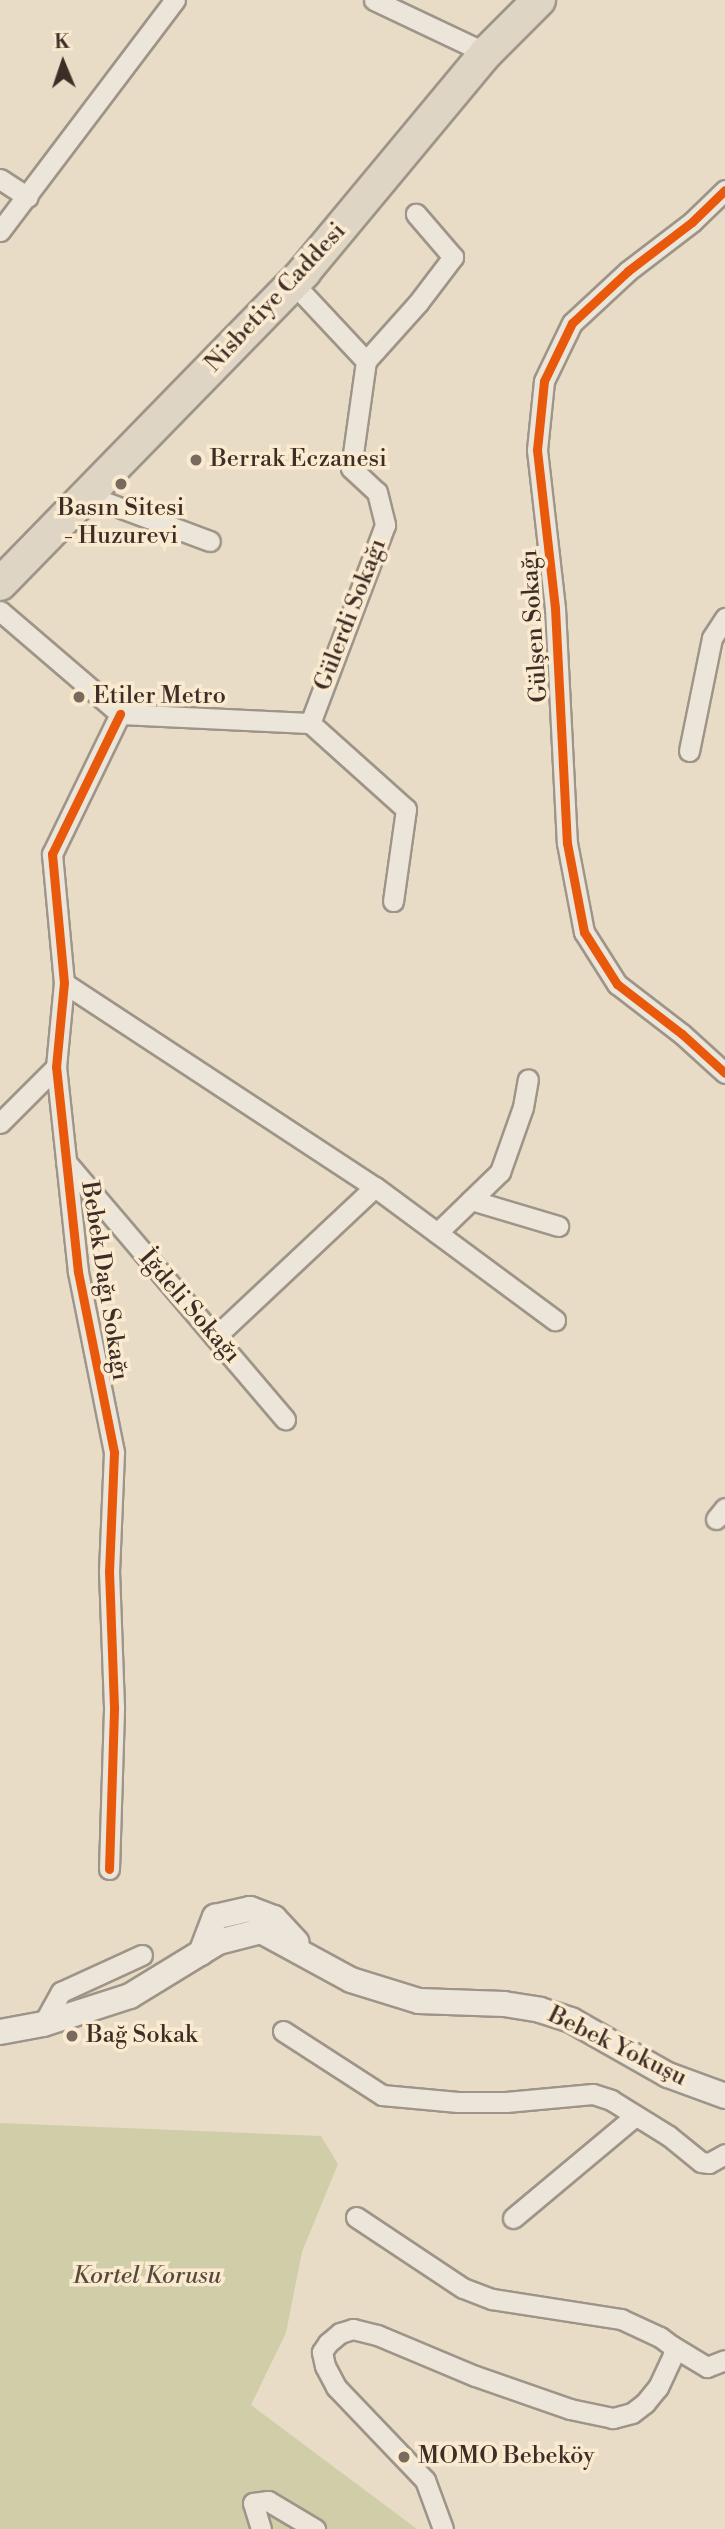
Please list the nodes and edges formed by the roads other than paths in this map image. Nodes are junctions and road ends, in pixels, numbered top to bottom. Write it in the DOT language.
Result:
graph roads {
  1 [pos="175,0"];
  2 [pos="374,0"];
  3 [pos="538,0"];
  4 [pos="486,53"];
  5 [pos="0,179"];
  6 [pos="725,190"];
  7 [pos="28,197"];
  8 [pos="415,214"];
  9 [pos="0,231"];
  10 [pos="293,284"];
  11 [pos="366,361"];
  12 [pos="86,495"];
  13 [pos="210,541"];
  14 [pos="0,584"];
  15 [pos="0,611"];
  16 [pos="725,618"];
  17 [pos="120,714"];
  18 [pos="310,723"];
  19 [pos="689,751"];
  20 [pos="393,901"];
  21 [pos="64,984"];
  22 [pos="55,1068"];
  23 [pos="725,1073"];
  24 [pos="528,1079"];
  25 [pos="0,1123"];
  26 [pos="66,1162"];
  27 [pos="374,1187"];
  28 [pos="471,1200"];
  29 [pos="558,1226"];
  30 [pos="437,1233"];
  31 [pos="555,1320"];
  32 [pos="215,1338"];
  33 [pos="285,1419"];
  34 [pos="109,1869"];
  35 [pos="142,1955"];
  36 [pos="43,2024"];
  37 [pos="283,2031"];
  38 [pos="0,2032"];
  39 [pos="725,2096"];
  40 [pos="635,2116"];
  41 [pos="725,2154"];
  42 [pos="356,2217"];
  43 [pos="513,2218"];
  44 [pos="672,2346"];
  45 [pos="725,2360"];
  46 [pos="261,2529"];
  47 [pos="315,2529"];
  48 [pos="443,2529"];
  1 -- 7 [label="street"];
  2 -- 4 [label="street"];
  3 -- 4 [label="main road, Nisbetiye Caddesi"];
  4 -- 10 [label="main road, Nisbetiye Caddesi"];
  5 -- 7 [label="street"];
  6 -- 23 [label="street, Gülşen Sokağı"];
  7 -- 9 [label="street"];
  8 -- 11 [label="street"];
  10 -- 11 [label="street"];
  10 -- 12 [label="main road, Nisbetiye Caddesi"];
  11 -- 18 [label="street, Gülerdi Sokağı"];
  12 -- 13 [label="street"];
  12 -- 14 [label="main road, Nisbetiye Caddesi"];
  15 -- 17 [label="street"];
  16 -- 19 [label="street"];
  17 -- 18 [label="street"];
  17 -- 21 [label="street, Bebek Dağı Sokağı"];
  18 -- 20 [label="street, Gülerdi Sokağı"];
  21 -- 22 [label="street, Bebek Dağı Sokağı"];
  21 -- 27 [label="street"];
  22 -- 25 [label="street"];
  22 -- 26 [label="street, Bebek Dağı Sokağı"];
  24 -- 28 [label="street"];
  26 -- 32 [label="street, İğdeli Sokağı"];
  26 -- 34 [label="street, Bebek Dağı Sokağı"];
  27 -- 30 [label="street"];
  27 -- 32 [label="street"];
  28 -- 29 [label="street"];
  28 -- 30 [label="street"];
  30 -- 31 [label="street"];
  32 -- 33 [label="street, İğdeli Sokağı"];
  35 -- 36 [label="street"];
  36 -- 38 [label="street"];
  36 -- 39 [label="street, Bebek Yokuşu"];
  37 -- 40 [label="street"];
  40 -- 41 [label="street"];
  40 -- 43 [label="street"];
  42 -- 44 [label="street"];
  44 -- 45 [label="street"];
  44 -- 48 [label="street"];
  46 -- 47 [label="street"];
}
